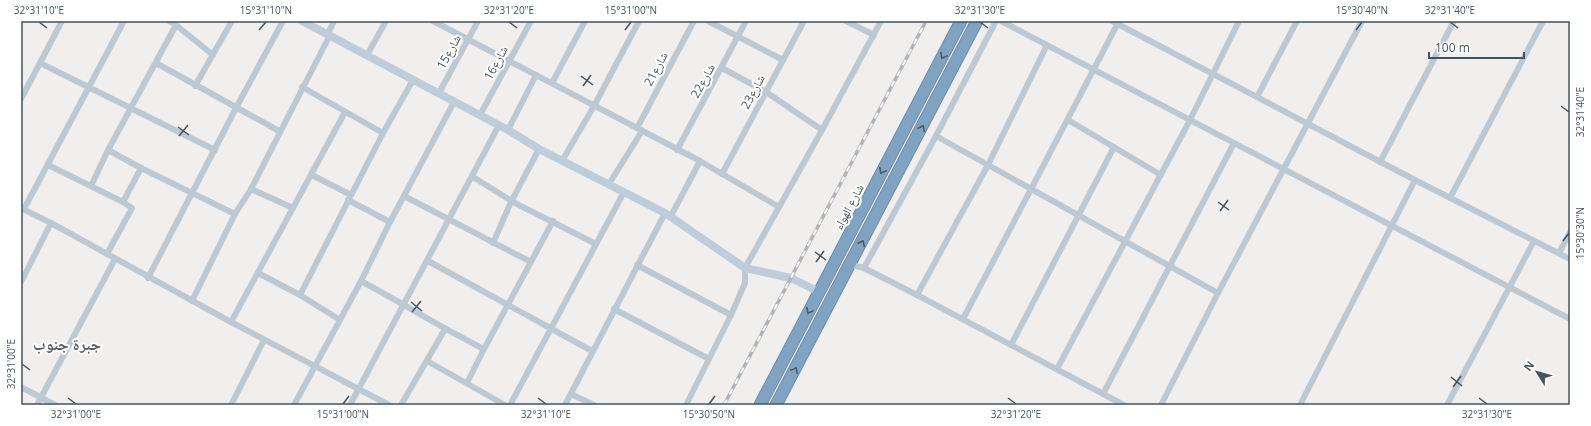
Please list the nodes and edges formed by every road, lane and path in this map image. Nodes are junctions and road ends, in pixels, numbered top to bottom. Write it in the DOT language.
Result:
graph roads {
  1 [pos="62,21"];
  2 [pos="124,21"];
  3 [pos="169,21"];
  4 [pos="232,21"];
  5 [pos="283,21"];
  6 [pos="302,21"];
  7 [pos="334,21"];
  8 [pos="386,21"];
  9 [pos="433,21"];
  10 [pos="478,21"];
  11 [pos="531,21"];
  12 [pos="585,21"];
  13 [pos="639,21"];
  14 [pos="694,21"];
  15 [pos="708,21"];
  16 [pos="746,21"];
  17 [pos="804,21"];
  18 [pos="846,21"];
  19 [pos="880,21"];
  20 [pos="961,21"];
  21 [pos="977,21"];
  22 [pos="996,21"];
  23 [pos="1001,21"];
  24 [pos="1239,21"];
  25 [pos="1297,21"];
  26 [pos="1362,21"];
  27 [pos="1453,21"];
  28 [pos="1543,21"];
  29 [pos="1117,22"];
  30 [pos="176,25"];
  31 [pos="329,34"];
  32 [pos="874,35"];
  33 [pos="738,37"];
  34 [pos="469,39"];
  35 [pos="1047,45"];
  36 [pos="213,55"];
  37 [pos="367,55"];
  38 [pos="783,60"];
  39 [pos="510,61"];
  40 [pos="40,63"];
  41 [pos="156,63"];
  42 [pos="722,68"];
  43 [pos="1094,70"];
  44 [pos="1213,74"];
  45 [pos="536,75"];
  46 [pos="413,80"];
  47 [pos="552,83"];
  48 [pos="196,86"];
  49 [pos="89,87"];
  50 [pos="302,87"];
  51 [pos="766,92"];
  52 [pos="438,93"];
  53 [pos="1257,97"];
  54 [pos="21,99"];
  55 [pos="454,102"];
  56 [pos="594,106"];
  57 [pos="130,108"];
  58 [pos="236,108"];
  59 [pos="345,112"];
  60 [pos="480,115"];
  61 [pos="1068,120"];
  62 [pos="1190,120"];
  63 [pos="1308,124"];
  64 [pos="499,125"];
  65 [pos="639,129"];
  66 [pos="508,130"];
  67 [pos="822,130"];
  68 [pos="279,131"];
  69 [pos="383,133"];
  70 [pos="936,136"];
  71 [pos="1234,143"];
  72 [pos="1114,147"];
  73 [pos="539,149"];
  74 [pos="108,150"];
  75 [pos="215,150"];
  76 [pos="677,150"];
  77 [pos="562,161"];
  78 [pos="700,161"];
  79 [pos="1380,162"];
  80 [pos="48,165"];
  81 [pos="988,165"];
  82 [pos="141,168"];
  83 [pos="1284,169"];
  84 [pos="722,174"];
  85 [pos="312,175"];
  86 [pos="1161,175"];
  87 [pos="473,177"];
  88 [pos="1415,180"];
  89 [pos="609,184"];
  90 [pos="91,186"];
  91 [pos="251,189"];
  92 [pos="1032,189"];
  93 [pos="624,192"];
  94 [pos="192,193"];
  95 [pos="404,196"];
  96 [pos="350,198"];
  97 [pos="1450,198"];
  98 [pos="513,201"];
  99 [pos="123,202"];
  100 [pos="780,207"];
  101 [pos="293,208"];
  102 [pos="22,209"];
  103 [pos="235,214"];
  104 [pos="668,215"];
  105 [pos="1079,216"];
  106 [pos="449,220"];
  107 [pos="390,222"];
  108 [pos="553,222"];
  109 [pos="52,223"];
  110 [pos="1392,226"];
  111 [pos="1570,232"];
  112 [pos="1125,241"];
  113 [pos="1534,241"];
  114 [pos="493,243"];
  115 [pos="596,244"];
  116 [pos="107,254"];
  117 [pos="1559,254"];
  118 [pos="115,259"];
  119 [pos="1570,259"];
  120 [pos="428,261"];
  121 [pos="531,262"];
  122 [pos="851,264"];
  123 [pos="637,265"];
  124 [pos="1169,266"];
  125 [pos="745,268"];
  126 [pos="864,268"];
  127 [pos="258,273"];
  128 [pos="148,278"];
  129 [pos="361,281"];
  130 [pos="21,282"];
  131 [pos="1510,287"];
  132 [pos="819,292"];
  133 [pos="1218,293"];
  134 [pos="300,295"];
  135 [pos="917,295"];
  136 [pos="192,301"];
  137 [pos="403,304"];
  138 [pos="508,306"];
  139 [pos="614,309"];
  140 [pos="731,316"];
  141 [pos="963,319"];
  142 [pos="1570,319"];
  143 [pos="340,320"];
  144 [pos="231,322"];
  145 [pos="445,329"];
  146 [pos="552,329"];
  147 [pos="264,340"];
  148 [pos="1011,345"];
  149 [pos="484,349"];
  150 [pos="592,351"];
  151 [pos="709,359"];
  152 [pos="427,361"];
  153 [pos="315,366"];
  154 [pos="1057,369"];
  155 [pos="467,384"];
  156 [pos="21,387"];
  157 [pos="359,390"];
  158 [pos="571,394"];
  159 [pos="1104,394"];
  160 [pos="41,398"];
  161 [pos="37,405"];
  162 [pos="55,405"];
  163 [pos="231,405"];
  164 [pos="294,405"];
  165 [pos="350,405"];
  166 [pos="389,405"];
  167 [pos="401,405"];
  168 [pos="505,405"];
  169 [pos="510,405"];
  170 [pos="565,405"];
  171 [pos="594,405"];
  172 [pos="686,405"];
  173 [pos="760,405"];
  174 [pos="776,405"];
  175 [pos="1124,405"];
  176 [pos="1161,405"];
  177 [pos="1300,405"];
  178 [pos="1447,405"];
  1 -- 40 [label="street"];
  2 -- 49 [label="street"];
  3 -- 30 [label="street"];
  4 -- 36 [label="street"];
  5 -- 58 [label="street"];
  6 -- 31 [label="street"];
  7 -- 31 [label="street"];
  8 -- 37 [label="street"];
  9 -- 34 [label="street"];
  10 -- 34 [label="street, شارع15"];
  11 -- 39 [label="street, شارع16"];
  12 -- 47 [label="street"];
  13 -- 56 [label="street"];
  14 -- 65 [label="street, شارع21"];
  15 -- 33 [label="street"];
  16 -- 33 [label="street, شارع22"];
  17 -- 38 [label="street, شارع23"];
  18 -- 32 [label="street"];
  19 -- 32 [label="street"];
  20 -- 132 [label="highway, شارع الهواء, one-way"];
  122 -- 21 [label="highway, one-way"];
  22 -- 70 [label="street"];
  23 -- 35 [label="street"];
  24 -- 44 [label="street"];
  25 -- 53 [label="street"];
  26 -- 63 [label="street"];
  27 -- 79 [label="street"];
  28 -- 97 [label="street"];
  29 -- 43 [label="street"];
  29 -- 44 [label="street"];
  30 -- 36 [label="street"];
  30 -- 41 [label="street"];
  31 -- 37 [label="street"];
  31 -- 50 [label="street"];
  32 -- 67 [label="street"];
  33 -- 38 [label="street"];
  33 -- 42 [label="street, شارع22"];
  34 -- 39 [label="street"];
  34 -- 52 [label="street, شارع15"];
  35 -- 43 [label="street"];
  35 -- 81 [label="street"];
  36 -- 48 [label="street"];
  37 -- 46 [label="street"];
  38 -- 51 [label="street, شارع23"];
  39 -- 45 [label="street"];
  39 -- 60 [label="street, شارع16"];
  40 -- 49 [label="street"];
  40 -- 54 [label="street"];
  41 -- 48 [label="street"];
  41 -- 57 [label="street"];
  42 -- 51 [label="street"];
  42 -- 76 [label="street, شارع22"];
  43 -- 61 [label="street"];
  43 -- 62 [label="street"];
  44 -- 53 [label="street"];
  44 -- 62 [label="street"];
  45 -- 47 [label="street"];
  45 -- 66 [label="street"];
  46 -- 52 [label="street"];
  46 -- 69 [label="street"];
  47 -- 56 [label="street"];
  48 -- 58 [label="street"];
  49 -- 57 [label="street"];
  49 -- 80 [label="street"];
  50 -- 59 [label="street"];
  50 -- 68 [label="street"];
  51 -- 67 [label="street"];
  51 -- 84 [label="street, شارع23"];
  52 -- 55 [label="street"];
  53 -- 63 [label="street"];
  55 -- 60 [label="street"];
  55 -- 95 [label="street"];
  56 -- 65 [label="street"];
  56 -- 77 [label="street"];
  57 -- 74 [label="street"];
  57 -- 75 [label="street"];
  58 -- 68 [label="street"];
  58 -- 75 [label="street"];
  59 -- 69 [label="street"];
  59 -- 85 [label="street"];
  60 -- 64 [label="street"];
  61 -- 72 [label="street"];
  61 -- 92 [label="street"];
  62 -- 71 [label="street"];
  62 -- 86 [label="street"];
  63 -- 79 [label="street"];
  63 -- 83 [label="street"];
  64 -- 66 [label="street"];
  64 -- 87 [label="street"];
  65 -- 76 [label="street"];
  65 -- 89 [label="street, شارع21"];
  66 -- 73 [label="street"];
  67 -- 100 [label="street"];
  68 -- 91 [label="street"];
  69 -- 96 [label="street"];
  70 -- 81 [label="street"];
  70 -- 126 [label="street"];
  71 -- 83 [label="street"];
  71 -- 124 [label="street"];
  72 -- 86 [label="street"];
  72 -- 105 [label="street"];
  73 -- 77 [label="street"];
  73 -- 98 [label="street"];
  74 -- 82 [label="street"];
  74 -- 90 [label="street"];
  75 -- 94 [label="street"];
  76 -- 78 [label="street"];
  77 -- 89 [label="street"];
  78 -- 84 [label="street"];
  78 -- 104 [label="street"];
  79 -- 88 [label="street"];
  80 -- 90 [label="street"];
  80 -- 102 [label="street"];
  81 -- 92 [label="street"];
  81 -- 135 [label="street"];
  82 -- 94 [label="street"];
  82 -- 99 [label="street"];
  83 -- 110 [label="street"];
  83 -- 133 [label="street"];
  84 -- 100 [label="street"];
  85 -- 96 [label="street"];
  85 -- 101 [label="street"];
  86 -- 112 [label="street"];
  87 -- 98 [label="street"];
  87 -- 106 [label="street"];
  88 -- 97 [label="street"];
  88 -- 110 [label="street"];
  89 -- 93 [label="street"];
  90 -- 99 [label="street"];
  91 -- 101 [label="street"];
  91 -- 103 [label="street"];
  92 -- 105 [label="street"];
  92 -- 141 [label="street"];
  93 -- 104 [label="street"];
  93 -- 115 [label="street"];
  94 -- 103 [label="street"];
  94 -- 128 [label="street"];
  95 -- 106 [label="street"];
  95 -- 107 [label="street"];
  96 -- 107 [label="street"];
  96 -- 134 [label="street"];
  97 -- 113 [label="street"];
  98 -- 108 [label="street"];
  98 -- 114 [label="street"];
  99 -- 116 [label="street"];
  100 -- 125 [label="street"];
  101 -- 127 [label="street"];
  102 -- 109 [label="street"];
  103 -- 136 [label="street"];
  104 -- 123 [label="street"];
  104 -- 125 [label="street"];
  105 -- 112 [label="street"];
  105 -- 148 [label="street"];
  106 -- 114 [label="street"];
  106 -- 120 [label="street"];
  107 -- 129 [label="street"];
  108 -- 115 [label="street"];
  108 -- 121 [label="street"];
  109 -- 116 [label="street"];
  109 -- 130 [label="street"];
  110 -- 131 [label="street"];
  110 -- 177 [label="street"];
  111 -- 117 [label="street"];
  112 -- 124 [label="street"];
  112 -- 154 [label="street"];
  113 -- 117 [label="street"];
  113 -- 131 [label="street"];
  114 -- 121 [label="street"];
  115 -- 146 [label="street"];
  116 -- 118 [label="street"];
  117 -- 119 [label="street"];
  118 -- 128 [label="street"];
  118 -- 160 [label="street"];
  120 -- 137 [label="street"];
  120 -- 138 [label="street"];
  121 -- 138 [label="street"];
  122 -- 126 [label="street"];
  174 -- 122 [label="highway, one-way"];
  123 -- 139 [label="street"];
  123 -- 140 [label="street"];
  124 -- 133 [label="street"];
  124 -- 159 [label="street"];
  125 -- 132 [label="street"];
  125 -- 140 [label="street"];
  126 -- 135 [label="street"];
  127 -- 134 [label="street"];
  127 -- 144 [label="street"];
  128 -- 136 [label="street"];
  129 -- 137 [label="street"];
  129 -- 143 [label="street"];
  131 -- 142 [label="street"];
  131 -- 178 [label="street"];
  132 -- 173 [label="highway, شارع الهواء, one-way"];
  133 -- 176 [label="street"];
  134 -- 143 [label="street"];
  135 -- 141 [label="street"];
  136 -- 144 [label="street"];
  137 -- 145 [label="street"];
  137 -- 157 [label="street"];
  138 -- 146 [label="street"];
  138 -- 149 [label="street"];
  139 -- 150 [label="street"];
  139 -- 151 [label="street"];
  140 -- 151 [label="street"];
  141 -- 148 [label="street"];
  143 -- 153 [label="street"];
  144 -- 147 [label="street"];
  145 -- 149 [label="street"];
  145 -- 152 [label="street"];
  146 -- 150 [label="street"];
  146 -- 169 [label="street"];
  147 -- 153 [label="street"];
  147 -- 163 [label="street"];
  148 -- 154 [label="street"];
  149 -- 155 [label="street"];
  150 -- 158 [label="street"];
  151 -- 172 [label="street"];
  152 -- 155 [label="street"];
  152 -- 167 [label="street"];
  153 -- 157 [label="street"];
  153 -- 164 [label="street"];
  154 -- 159 [label="street"];
  155 -- 168 [label="street"];
  156 -- 160 [label="street"];
  157 -- 165 [label="street"];
  157 -- 166 [label="street"];
  158 -- 170 [label="street"];
  158 -- 171 [label="street"];
  159 -- 175 [label="street"];
  160 -- 161 [label="street"];
  160 -- 162 [label="street"];
}
